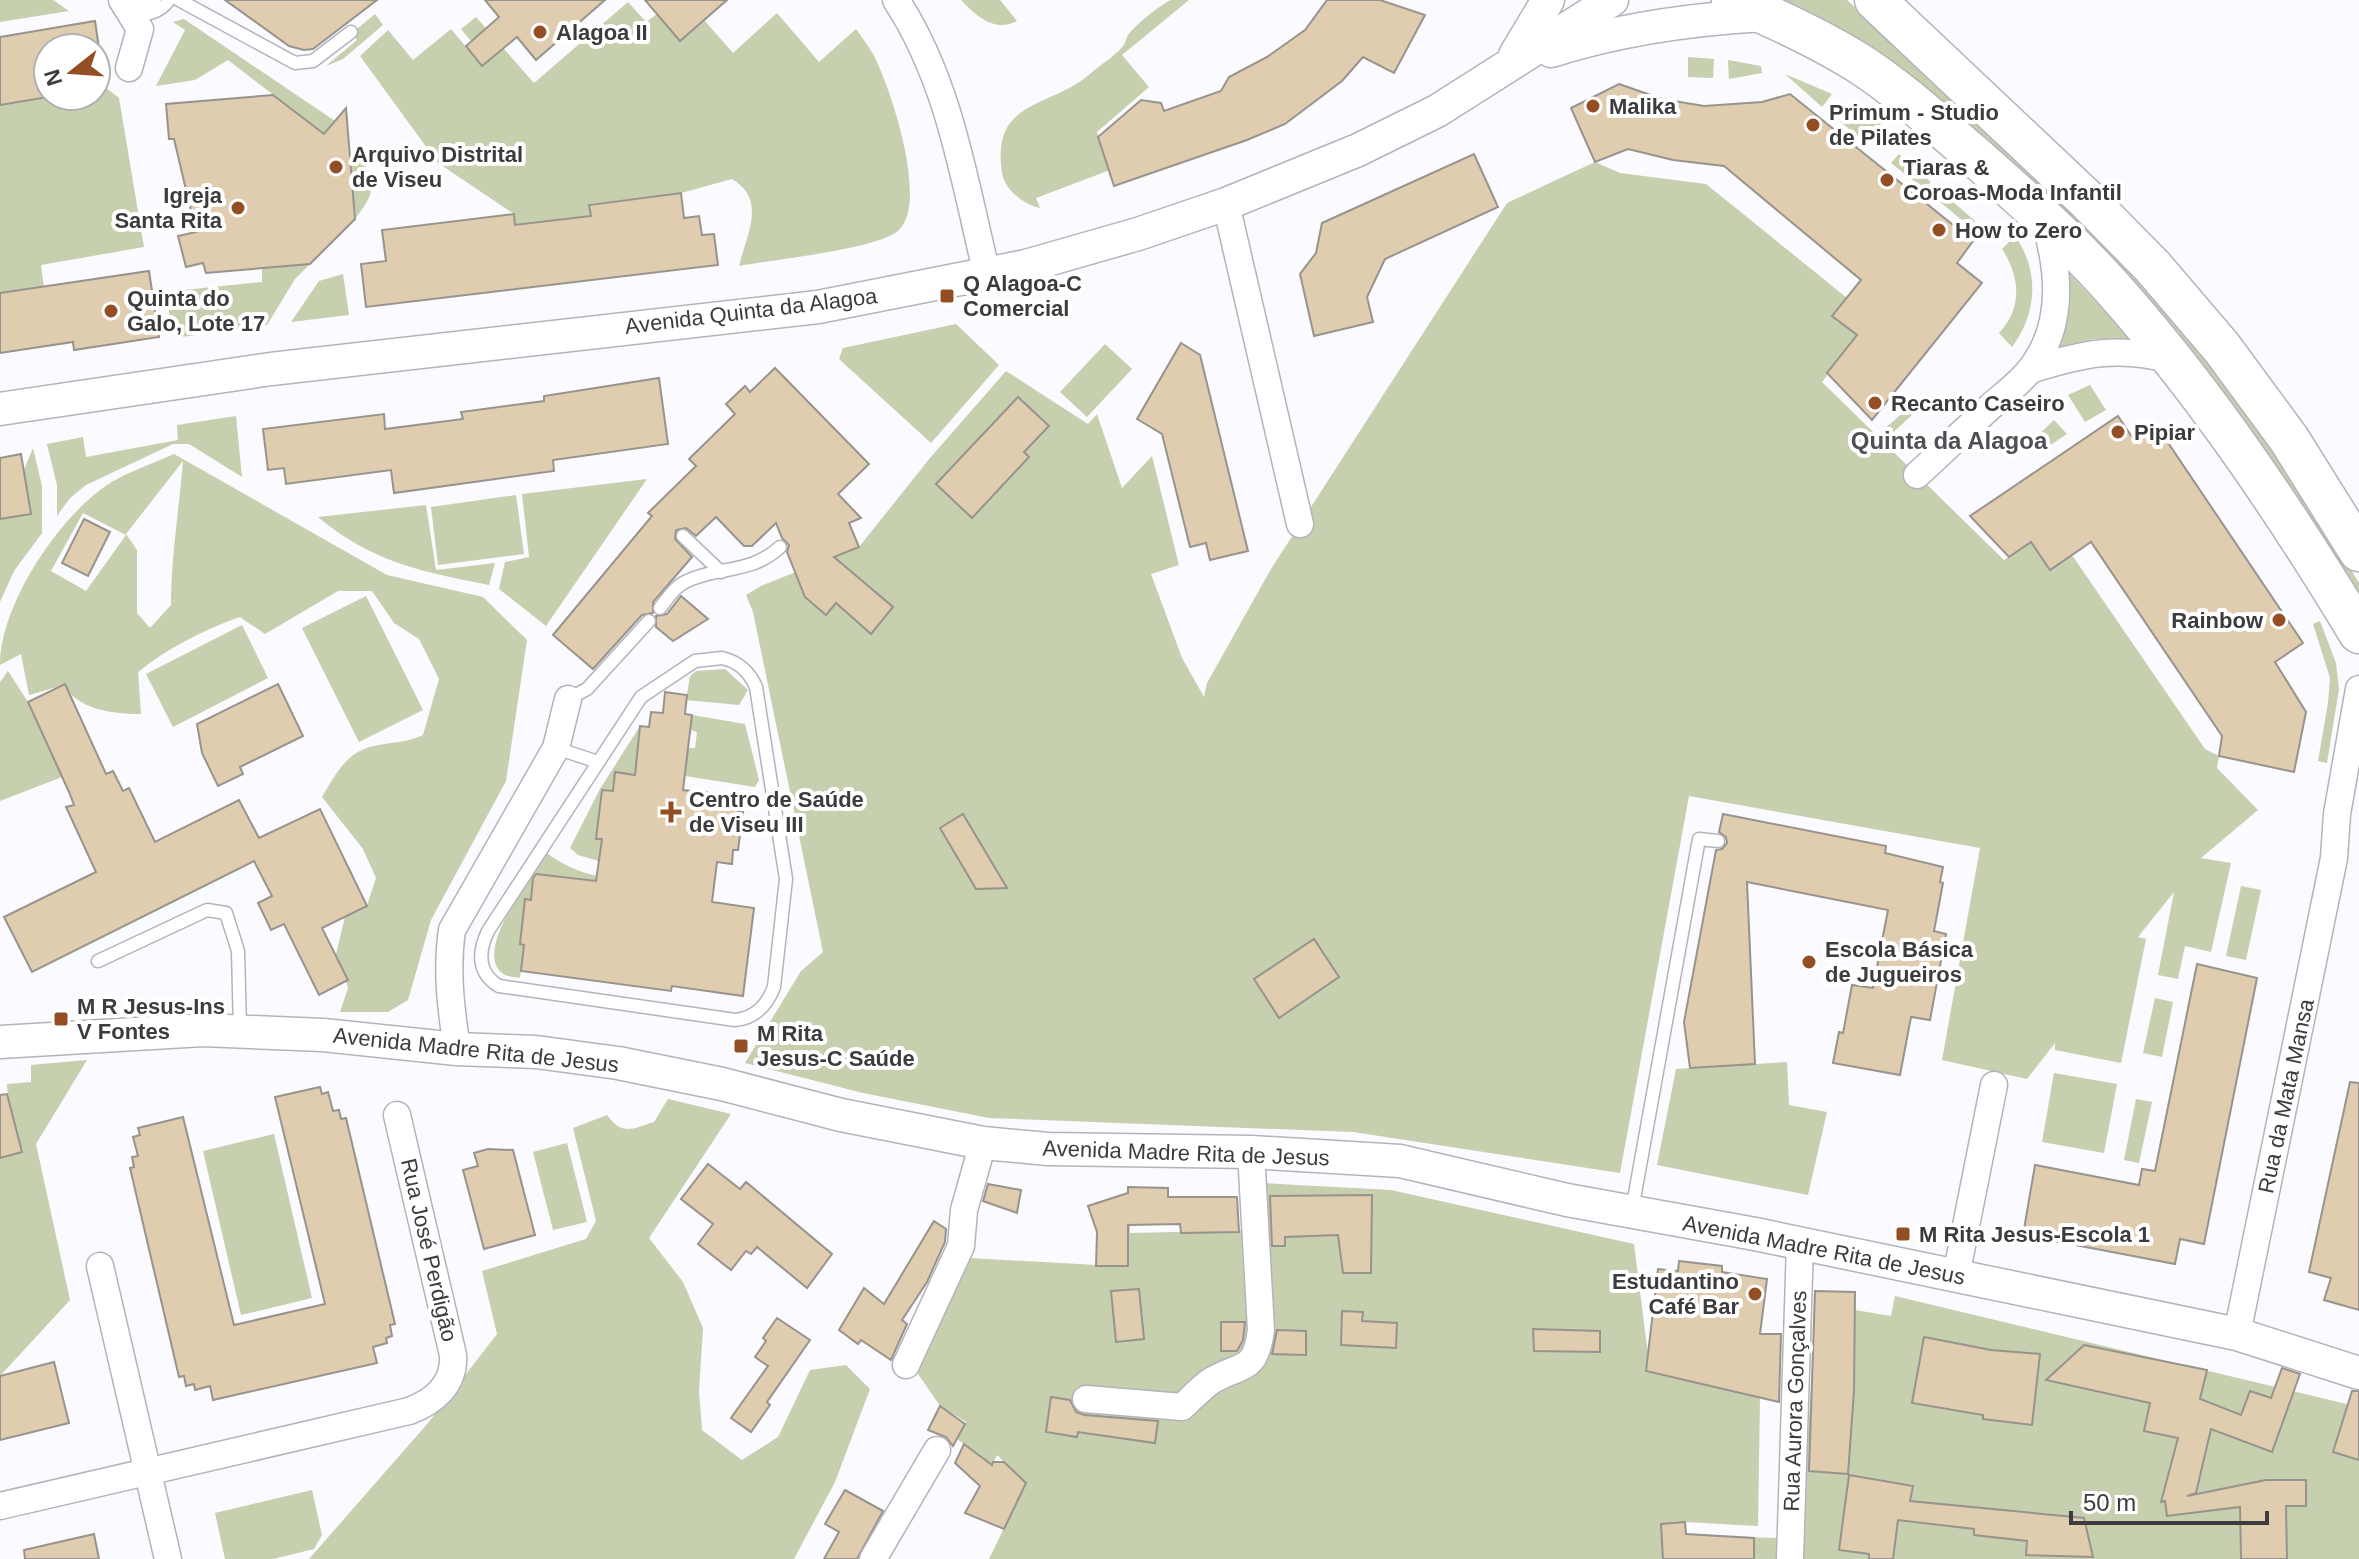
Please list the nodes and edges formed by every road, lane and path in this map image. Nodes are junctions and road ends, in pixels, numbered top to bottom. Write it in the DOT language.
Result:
graph roads {
  1 [pos="154,0"];
  2 [pos="169,0"];
  3 [pos="179,0"];
  4 [pos="896,0"];
  5 [pos="1548,0"];
  6 [pos="1612,0"];
  7 [pos="1875,0"];
  8 [pos="123,1"];
  9 [pos="1750,7"];
  10 [pos="351,32"];
  11 [pos="1509,64"];
  12 [pos="129,68"];
  13 [pos="1226,204"];
  14 [pos="2044,219"];
  15 [pos="987,274"];
  16 [pos="2171,360"];
  17 [pos="2030,370"];
  18 [pos="0,409"];
  19 [pos="1917,475"];
  20 [pos="1300,524"];
  21 [pos="683,536"];
  22 [pos="780,547"];
  23 [pos="2359,551"];
  24 [pos="721,572"];
  25 [pos="660,608"];
  26 [pos="649,621"];
  27 [pos="2359,634"];
  28 [pos="2359,689"];
  29 [pos="568,699"];
  30 [pos="556,748"];
  31 [pos="598,762"];
  32 [pos="2359,823"];
  33 [pos="1718,841"];
  34 [pos="2334,858"];
  35 [pos="98,961"];
  36 [pos="240,1032"];
  37 [pos="0,1042"];
  38 [pos="457,1049"];
  39 [pos="1994,1085"];
  40 [pos="397,1115"];
  41 [pos="983,1143"];
  42 [pos="1251,1152"];
  43 [pos="1632,1212"];
  44 [pos="1800,1244"];
  45 [pos="100,1266"];
  46 [pos="1956,1276"];
  47 [pos="2237,1334"];
  48 [pos="906,1365"];
  49 [pos="2359,1373"];
  50 [pos="1086,1399"];
  51 [pos="937,1450"];
  52 [pos="147,1471"];
  53 [pos="0,1506"];
  54 [pos="168,1559"];
  55 [pos="873,1559"];
  56 [pos="1790,1559"];
  1 -- 8 [label="lane"];
  2 -- 8 [label="lane"];
  3 -- 10 [label="lane"];
  4 -- 15 [label="street"];
  5 -- 11 [label="street"];
  6 -- 11 [label="street, Avenida Quinta da Alagoa"];
  7 -- 23 [label="main road"];
  8 -- 12 [label="street"];
  9 -- 11 [label="street"];
  9 -- 14 [label="main road"];
  11 -- 13 [label="street, Avenida Quinta da Alagoa"];
  13 -- 15 [label="street, Avenida Quinta da Alagoa"];
  13 -- 20 [label="street"];
  14 -- 16 [label="main road"];
  14 -- 17 [label="street"];
  15 -- 18 [label="street, Avenida Quinta da Alagoa"];
  16 -- 17 [label="street"];
  16 -- 27 [label="main road"];
  17 -- 19 [label="street"];
  21 -- 24 [label="lane"];
  22 -- 24 [label="lane"];
  24 -- 25 [label="lane"];
  26 -- 29 [label="lane"];
  28 -- 34 [label="street, Rua da Mata Mansa"];
  29 -- 30 [label="street"];
  30 -- 31 [label="lane"];
  30 -- 38 [label="street"];
  31 -- 31 [label="lane"];
  32 -- 34 [label="street, Rua da Mata Mansa"];
  33 -- 43 [label="lane"];
  34 -- 47 [label="street, Rua da Mata Mansa"];
  35 -- 36 [label="lane"];
  36 -- 37 [label="street, Avenida Madre Rita de Jesus"];
  36 -- 38 [label="street, Avenida Madre Rita de Jesus"];
  38 -- 41 [label="street, Avenida Madre Rita de Jesus"];
  39 -- 46 [label="street"];
  40 -- 52 [label="street, Rua José Perdigão"];
  41 -- 42 [label="street, Avenida Madre Rita de Jesus"];
  41 -- 48 [label="street"];
  42 -- 43 [label="street, Avenida Madre Rita de Jesus"];
  42 -- 50 [label="street"];
  43 -- 44 [label="street, Avenida Madre Rita de Jesus"];
  44 -- 46 [label="street, Avenida Madre Rita de Jesus"];
  44 -- 56 [label="street, Rua Aurora Gonçalves"];
  45 -- 52 [label="street"];
  46 -- 47 [label="street, Avenida Madre Rita de Jesus"];
  47 -- 49 [label="street, Avenida Madre Rita de Jesus"];
  51 -- 55 [label="street"];
  52 -- 53 [label="street, Rua José Perdigão"];
  52 -- 54 [label="street"];
}
